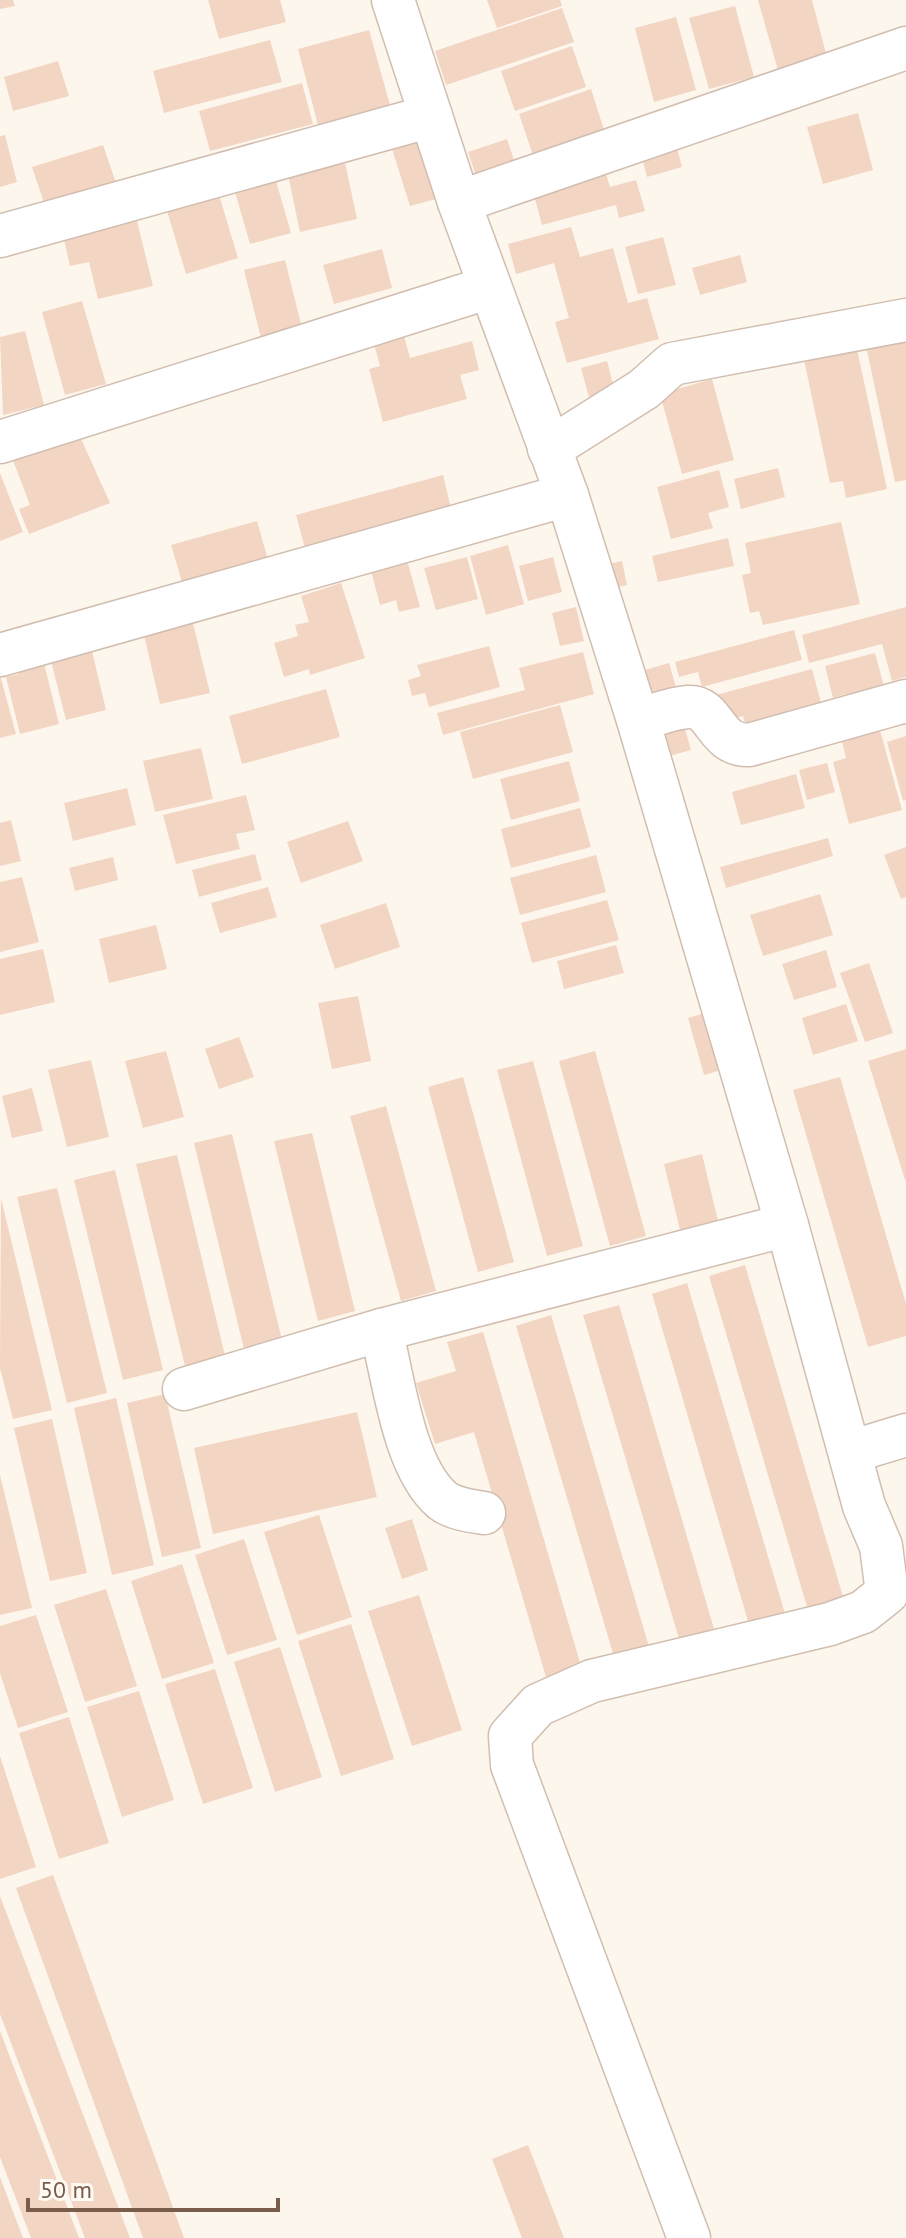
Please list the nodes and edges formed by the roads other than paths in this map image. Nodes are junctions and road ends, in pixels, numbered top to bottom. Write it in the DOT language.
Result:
graph roads {
  1 [pos="393,0"];
  2 [pos="906,48"];
  3 [pos="431,116"];
  4 [pos="459,202"];
  5 [pos="0,236"];
  6 [pos="490,287"];
  7 [pos="906,320"];
  8 [pos="0,442"];
  9 [pos="549,449"];
  10 [pos="567,495"];
  11 [pos="0,655"];
  12 [pos="906,701"];
  13 [pos="638,720"];
  14 [pos="787,1225"];
  15 [pos="381,1330"];
  16 [pos="184,1389"];
  17 [pos="906,1435"];
  18 [pos="850,1452"];
  19 [pos="484,1513"];
  20 [pos="689,2238"];
  1 -- 3 [label="street"];
  2 -- 4 [label="street"];
  3 -- 4 [label="street"];
  3 -- 5 [label="street"];
  4 -- 6 [label="street"];
  6 -- 8 [label="street"];
  6 -- 9 [label="street"];
  7 -- 9 [label="street"];
  9 -- 10 [label="street"];
  10 -- 11 [label="street"];
  10 -- 13 [label="street"];
  12 -- 13 [label="street"];
  13 -- 14 [label="street"];
  14 -- 15 [label="street"];
  14 -- 18 [label="street"];
  15 -- 16 [label="street"];
  15 -- 19 [label="street"];
  17 -- 18 [label="street"];
  18 -- 20 [label="street"];
}
